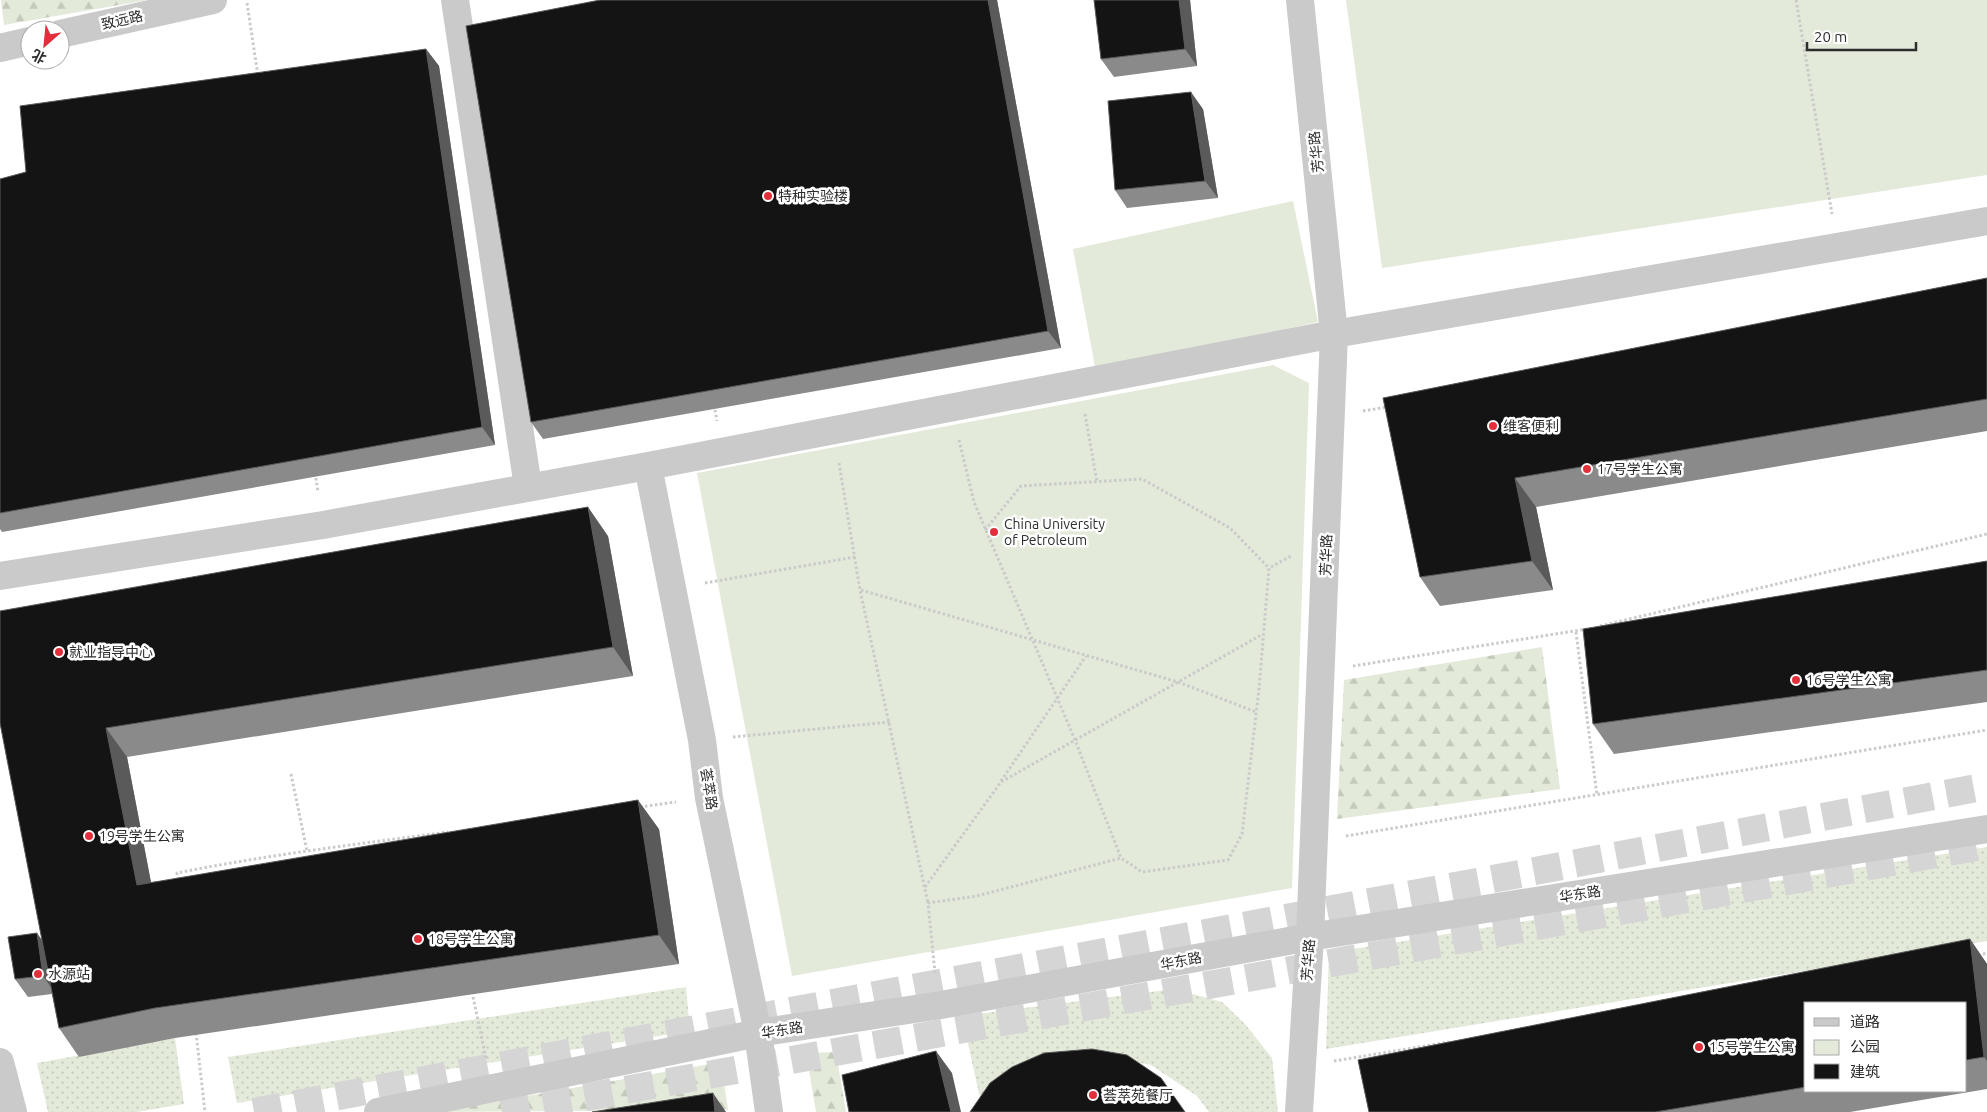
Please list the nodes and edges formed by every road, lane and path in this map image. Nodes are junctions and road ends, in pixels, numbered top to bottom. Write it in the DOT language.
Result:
graph roads {
  1 [pos="213,0"];
  2 [pos="247,0"];
  3 [pos="455,0"];
  4 [pos="1300,0"];
  5 [pos="1796,0"];
  6 [pos="70,32"];
  7 [pos="20,43"];
  8 [pos="0,48"];
  9 [pos="258,78"];
  10 [pos="1987,221"];
  11 [pos="1838,247"];
  12 [pos="1334,334"];
  13 [pos="1080,383"];
  14 [pos="713,402"];
  15 [pos="1389,406"];
  16 [pos="951,407"];
  17 [pos="1331,418"];
  18 [pos="835,429"];
  19 [pos="723,451"];
  20 [pos="314,466"];
  21 [pos="648,466"];
  22 [pos="1097,482"];
  23 [pos="528,487"];
  24 [pos="323,525"];
  25 [pos="985,530"];
  26 [pos="1987,534"];
  27 [pos="1326,537"];
  28 [pos="855,556"];
  29 [pos="1269,568"];
  30 [pos="0,576"];
  31 [pos="672,588"];
  32 [pos="860,590"];
  33 [pos="1576,632"];
  34 [pos="1264,633"];
  35 [pos="1033,641"];
  36 [pos="1086,656"];
  37 [pos="1321,671"];
  38 [pos="1178,682"];
  39 [pos="1058,699"];
  40 [pos="1256,712"];
  41 [pos="890,722"];
  42 [pos="1987,730"];
  43 [pos="702,740"];
  44 [pos="1075,740"];
  45 [pos="292,774"];
  46 [pos="1000,782"];
  47 [pos="1597,795"];
  48 [pos="709,798"];
  49 [pos="632,808"];
  50 [pos="1987,829"];
  51 [pos="458,831"];
  52 [pos="439,834"];
  53 [pos="440,842"];
  54 [pos="1314,842"];
  55 [pos="307,851"];
  56 [pos="1121,858"];
  57 [pos="178,882"];
  58 [pos="925,887"];
  59 [pos="928,903"];
  60 [pos="1310,937"];
  61 [pos="1987,953"];
  62 [pos="1977,955"];
  63 [pos="473,997"];
  64 [pos="941,1006"];
  65 [pos="195,1026"];
  66 [pos="758,1033"];
  67 [pos="1453,1042"];
  68 [pos="0,1062"];
  69 [pos="1302,1067"];
  70 [pos="493,1088"];
  71 [pos="13,1112"];
  72 [pos="205,1112"];
  73 [pos="378,1112"];
  74 [pos="769,1112"];
  75 [pos="1299,1112"];
  1 -- 6 [label="street, 致远路"];
  2 -- 9 [label="path"];
  3 -- 23 [label="street"];
  4 -- 12 [label="street, 芳华路"];
  5 -- 11 [label="path"];
  7 -- 8 [label="street"];
  10 -- 11 [label="street"];
  11 -- 12 [label="street"];
  12 -- 13 [label="street"];
  12 -- 17 [label="street, 芳华路"];
  13 -- 16 [label="street"];
  13 -- 22 [label="path"];
  14 -- 19 [label="path"];
  15 -- 17 [label="path"];
  16 -- 18 [label="street"];
  16 -- 25 [label="path"];
  17 -- 27 [label="street, 芳华路"];
  18 -- 19 [label="street"];
  18 -- 28 [label="path"];
  19 -- 21 [label="street"];
  20 -- 24 [label="path"];
  21 -- 23 [label="street"];
  21 -- 31 [label="street, 荟萃路"];
  22 -- 25 [label="path"];
  22 -- 29 [label="path"];
  23 -- 24 [label="street"];
  24 -- 30 [label="street"];
  25 -- 35 [label="path"];
  26 -- 33 [label="path"];
  27 -- 29 [label="path"];
  27 -- 37 [label="street, 芳华路"];
  28 -- 31 [label="path"];
  28 -- 32 [label="path"];
  29 -- 34 [label="path"];
  31 -- 43 [label="street, 荟萃路"];
  32 -- 35 [label="path"];
  32 -- 41 [label="path"];
  33 -- 37 [label="path"];
  33 -- 47 [label="path"];
  34 -- 38 [label="path"];
  34 -- 40 [label="path"];
  35 -- 36 [label="path"];
  35 -- 39 [label="path"];
  36 -- 38 [label="path"];
  36 -- 39 [label="path"];
  37 -- 54 [label="street, 芳华路"];
  38 -- 40 [label="path"];
  38 -- 44 [label="path"];
  39 -- 44 [label="path"];
  39 -- 46 [label="path"];
  40 -- 56 [label="path"];
  41 -- 43 [label="path"];
  41 -- 58 [label="path"];
  42 -- 47 [label="path"];
  43 -- 48 [label="street, 荟萃路"];
  44 -- 46 [label="path"];
  44 -- 56 [label="path"];
  45 -- 55 [label="path"];
  46 -- 58 [label="path"];
  47 -- 54 [label="path"];
  48 -- 49 [label="path"];
  48 -- 66 [label="street, 荟萃路"];
  50 -- 60 [label="street, 华东路"];
  51 -- 52 [label="path"];
  52 -- 53 [label="path"];
  52 -- 55 [label="path"];
  54 -- 60 [label="street, 芳华路"];
  55 -- 57 [label="path"];
  56 -- 59 [label="path"];
  58 -- 59 [label="path"];
  59 -- 64 [label="path"];
  60 -- 64 [label="street, 华东路"];
  60 -- 69 [label="street, 芳华路"];
  61 -- 62 [label="path"];
  63 -- 70 [label="path"];
  64 -- 66 [label="street, 华东路"];
  65 -- 72 [label="path"];
  66 -- 70 [label="street, 华东路"];
  66 -- 74 [label="street, 荟萃路"];
  67 -- 69 [label="path"];
  68 -- 71 [label="street"];
  69 -- 75 [label="street, 芳华路"];
  70 -- 73 [label="street, 华东路"];
}
